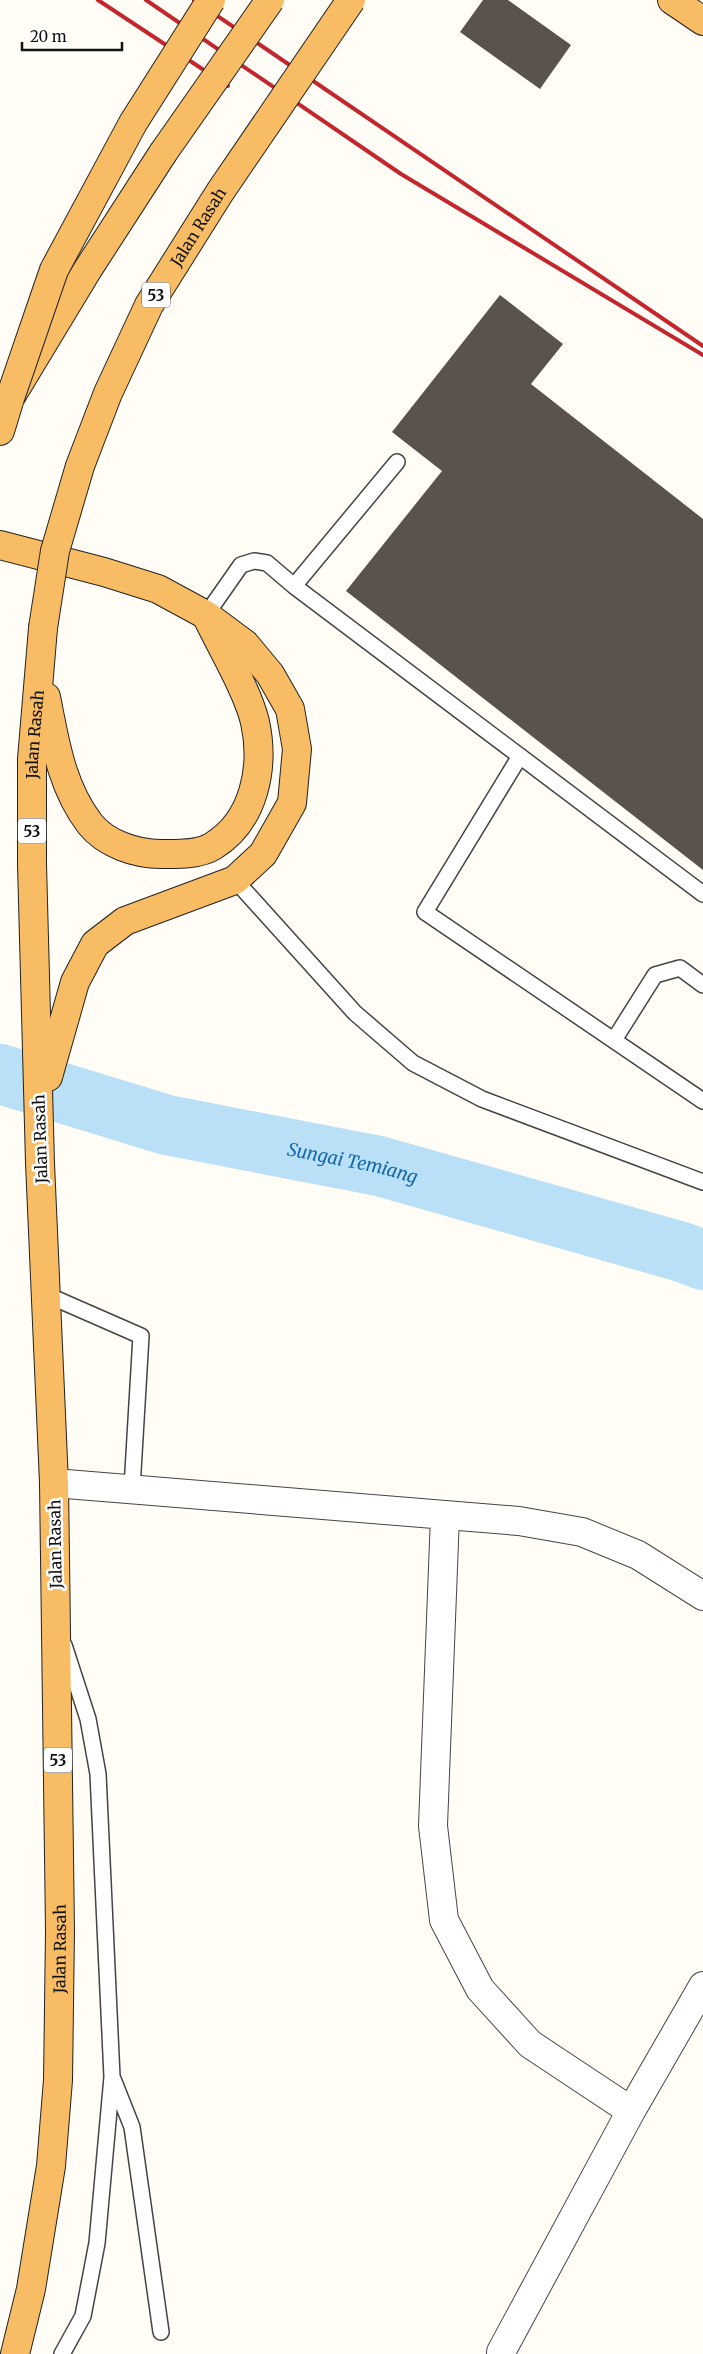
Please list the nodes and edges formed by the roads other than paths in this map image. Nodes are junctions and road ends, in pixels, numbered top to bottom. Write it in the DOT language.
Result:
graph roads {
  1 [pos="211,0"];
  2 [pos="270,0"];
  3 [pos="352,0"];
  4 [pos="672,0"];
  5 [pos="703,21"];
  6 [pos="10,398"];
  7 [pos="0,430"];
  8 [pos="397,462"];
  9 [pos="0,545"];
  10 [pos="294,586"];
  11 [pos="206,615"];
  12 [pos="40,663"];
  13 [pos="520,756"];
  14 [pos="235,880"];
  15 [pos="703,894"];
  16 [pos="703,985"];
  17 [pos="48,1036"];
  18 [pos="614,1040"];
  19 [pos="703,1101"];
  20 [pos="703,1182"];
  21 [pos="45,1294"];
  22 [pos="54,1483"];
  23 [pos="132,1488"];
  24 [pos="445,1516"];
  25 [pos="703,1596"];
  26 [pos="56,1622"];
  27 [pos="703,1986"];
  28 [pos="112,2076"];
  29 [pos="631,2111"];
  30 [pos="161,2332"];
  31 [pos="501,2352"];
  32 [pos="15,2354"];
  33 [pos="62,2354"];
  1 -- 6 [label="highway, bridge"];
  2 -- 6 [label="highway, bridge"];
  3 -- 12 [label="highway, Jalan Rasah / 53, bridge"];
  4 -- 5 [label="highway"];
  6 -- 7 [label="highway"];
  8 -- 10 [label="lane"];
  9 -- 11 [label="highway"];
  10 -- 11 [label="lane"];
  10 -- 13 [label="lane"];
  11 -- 12 [label="highway"];
  11 -- 14 [label="highway"];
  12 -- 17 [label="highway, Jalan Rasah / 53"];
  13 -- 15 [label="lane"];
  13 -- 18 [label="lane"];
  14 -- 17 [label="highway"];
  14 -- 20 [label="lane"];
  16 -- 18 [label="lane"];
  17 -- 21 [label="highway, Jalan Rasah / 53"];
  18 -- 19 [label="lane"];
  21 -- 22 [label="highway, Jalan Rasah / 53"];
  21 -- 23 [label="lane"];
  22 -- 23 [label="street"];
  22 -- 26 [label="highway, Jalan Rasah / 53"];
  23 -- 24 [label="street"];
  24 -- 25 [label="street"];
  24 -- 29 [label="street"];
  26 -- 28 [label="lane"];
  26 -- 32 [label="highway, Jalan Rasah / 53"];
  27 -- 29 [label="street"];
  28 -- 30 [label="lane"];
  28 -- 33 [label="lane"];
  29 -- 31 [label="street"];
}
